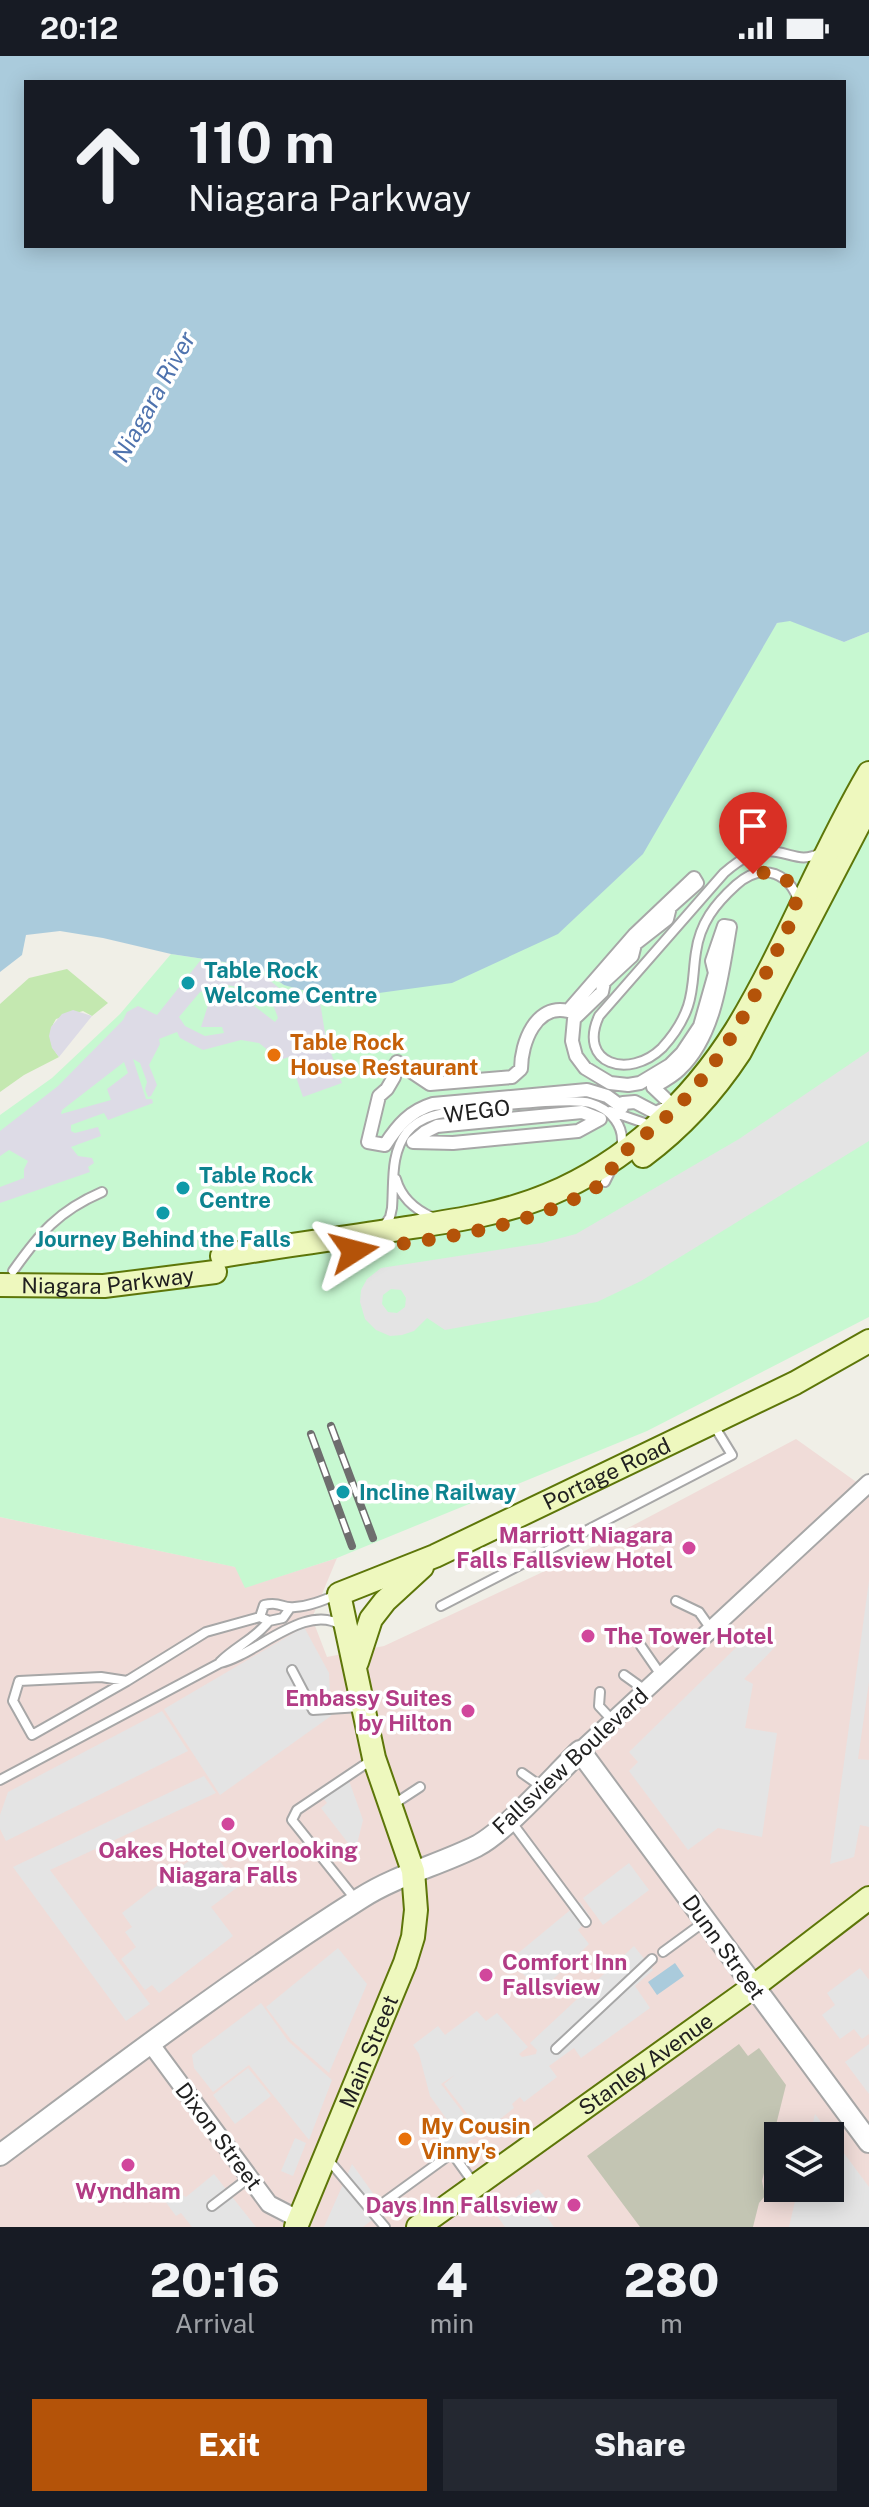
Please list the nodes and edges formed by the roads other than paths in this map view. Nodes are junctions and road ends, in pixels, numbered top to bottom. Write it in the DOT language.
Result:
graph roads {
  1 [pos="869,773"];
  2 [pos="869,805"];
  3 [pos="830,845"];
  4 [pos="791,922"];
  5 [pos="397,1062"];
  6 [pos="595,1104"];
  7 [pos="686,1109"];
  8 [pos="623,1117"];
  9 [pos="600,1119"];
  10 [pos="657,1125"];
  11 [pos="617,1157"];
  12 [pos="394,1173"];
  13 [pos="600,1177"];
  14 [pos="102,1192"];
  15 [pos="460,1219"];
  16 [pos="395,1227"];
  17 [pos="219,1264"];
  18 [pos="4,1275"];
  19 [pos="869,1341"];
  20 [pos="712,1423"];
  21 [pos="869,1483"];
  22 [pos="435,1556"];
  23 [pos="339,1594"];
  24 [pos="676,1601"];
  25 [pos="441,1606"];
  26 [pos="290,1608"];
  27 [pos="264,1619"];
  28 [pos="711,1629"];
  29 [pos="349,1632"];
  30 [pos="641,1646"];
  31 [pos="220,1663"];
  32 [pos="356,1666"];
  33 [pos="292,1670"];
  34 [pos="624,1675"];
  35 [pos="661,1675"];
  36 [pos="127,1681"];
  37 [pos="645,1690"];
  38 [pos="600,1692"];
  39 [pos="364,1707"];
  40 [pos="612,1720"];
  41 [pos="580,1751"];
  42 [pos="374,1758"];
  43 [pos="522,1773"];
  44 [pos="0,1780"];
  45 [pos="420,1787"];
  46 [pos="542,1787"];
  47 [pos="390,1806"];
  48 [pos="509,1819"];
  49 [pos="413,1871"];
  50 [pos="869,1898"];
  51 [pos="357,1901"];
  52 [pos="586,1922"];
  53 [pos="705,1922"];
  54 [pos="663,1952"];
  55 [pos="652,1959"];
  56 [pos="753,1987"];
  57 [pos="150,2043"];
  58 [pos="556,2049"];
  59 [pos="869,2142"];
  60 [pos="0,2155"];
  61 [pos="326,2157"];
  62 [pos="250,2177"];
  63 [pos="476,2186"];
  64 [pos="212,2206"];
  65 [pos="372,2211"];
  66 [pos="297,2223"];
  67 [pos="385,2227"];
  68 [pos="418,2227"];
  1 -- 3 [label="main road, Niagara Parkway"];
  2 -- 7 [label="main road, Niagara Parkway"];
  3 -- 4 [label="main road, Niagara Parkway"];
  3 -- 4 [label="lane"];
  4 -- 7 [label="main road, Niagara Parkway"];
  5 -- 5 [label="street"];
  6 -- 8 [label="lane"];
  6 -- 11 [label="lane"];
  6 -- 12 [label="lane, WEGO"];
  6 -- 13 [label="lane"];
  7 -- 8 [label="lane"];
  7 -- 10 [label="main road, Niagara Parkway"];
  7 -- 13 [label="main road, Niagara Parkway"];
  8 -- 10 [label="lane"];
  9 -- 9 [label="street"];
  10 -- 11 [label="main road, Niagara Parkway"];
  11 -- 13 [label="main road, Niagara Parkway"];
  12 -- 15 [label="lane"];
  12 -- 16 [label="lane, WEGO"];
  13 -- 15 [label="main road, Niagara Parkway"];
  13 -- 16 [label="main road, Niagara Parkway"];
  14 -- 18 [label="lane"];
  15 -- 16 [label="main road, Niagara Parkway"];
  16 -- 17 [label="main road, Niagara Parkway"];
  16 -- 17 [label="main road, Niagara Parkway"];
  17 -- 18 [label="main road, Niagara Parkway"];
  19 -- 20 [label="main road, Portage Road"];
  20 -- 22 [label="main road, Portage Road"];
  20 -- 25 [label="lane"];
  21 -- 28 [label="street, Fallsview Boulevard"];
  22 -- 23 [label="main road, Portage Road"];
  22 -- 32 [label="main road"];
  23 -- 26 [label="lane"];
  23 -- 29 [label="main road"];
  24 -- 28 [label="lane"];
  26 -- 27 [label="lane"];
  26 -- 27 [label="lane"];
  27 -- 31 [label="lane"];
  27 -- 36 [label="lane"];
  28 -- 35 [label="street, Fallsview Boulevard"];
  29 -- 31 [label="lane"];
  29 -- 32 [label="main road"];
  30 -- 35 [label="lane"];
  31 -- 44 [label="lane"];
  32 -- 39 [label="main road"];
  33 -- 39 [label="lane"];
  34 -- 37 [label="lane"];
  35 -- 37 [label="street, Fallsview Boulevard"];
  36 -- 36 [label="lane"];
  37 -- 40 [label="street, Fallsview Boulevard"];
  38 -- 40 [label="lane"];
  39 -- 42 [label="main road"];
  40 -- 41 [label="street, Fallsview Boulevard"];
  41 -- 46 [label="street, Fallsview Boulevard"];
  41 -- 53 [label="street, Dunn Street"];
  42 -- 47 [label="main road"];
  42 -- 51 [label="lane"];
  43 -- 46 [label="lane"];
  45 -- 47 [label="lane"];
  46 -- 48 [label="street, Fallsview Boulevard"];
  47 -- 49 [label="main road"];
  48 -- 49 [label="street, Fallsview Boulevard"];
  48 -- 52 [label="lane"];
  49 -- 51 [label="street, Fallsview Boulevard"];
  49 -- 61 [label="main road, Main Street"];
  50 -- 56 [label="main road, Stanley Avenue"];
  51 -- 57 [label="street, Fallsview Boulevard"];
  53 -- 54 [label="lane"];
  53 -- 56 [label="street, Dunn Street"];
  55 -- 58 [label="lane"];
  56 -- 59 [label="street, Dunn Street"];
  56 -- 63 [label="main road, Stanley Avenue"];
  57 -- 60 [label="street, Fallsview Boulevard"];
  57 -- 62 [label="street, Dixon Street"];
  61 -- 65 [label="lane"];
  61 -- 66 [label="main road, Main Street"];
  62 -- 64 [label="lane"];
  62 -- 66 [label="street, Dixon Street"];
  63 -- 65 [label="lane"];
  63 -- 68 [label="main road, Stanley Avenue"];
  65 -- 67 [label="lane"];
}
